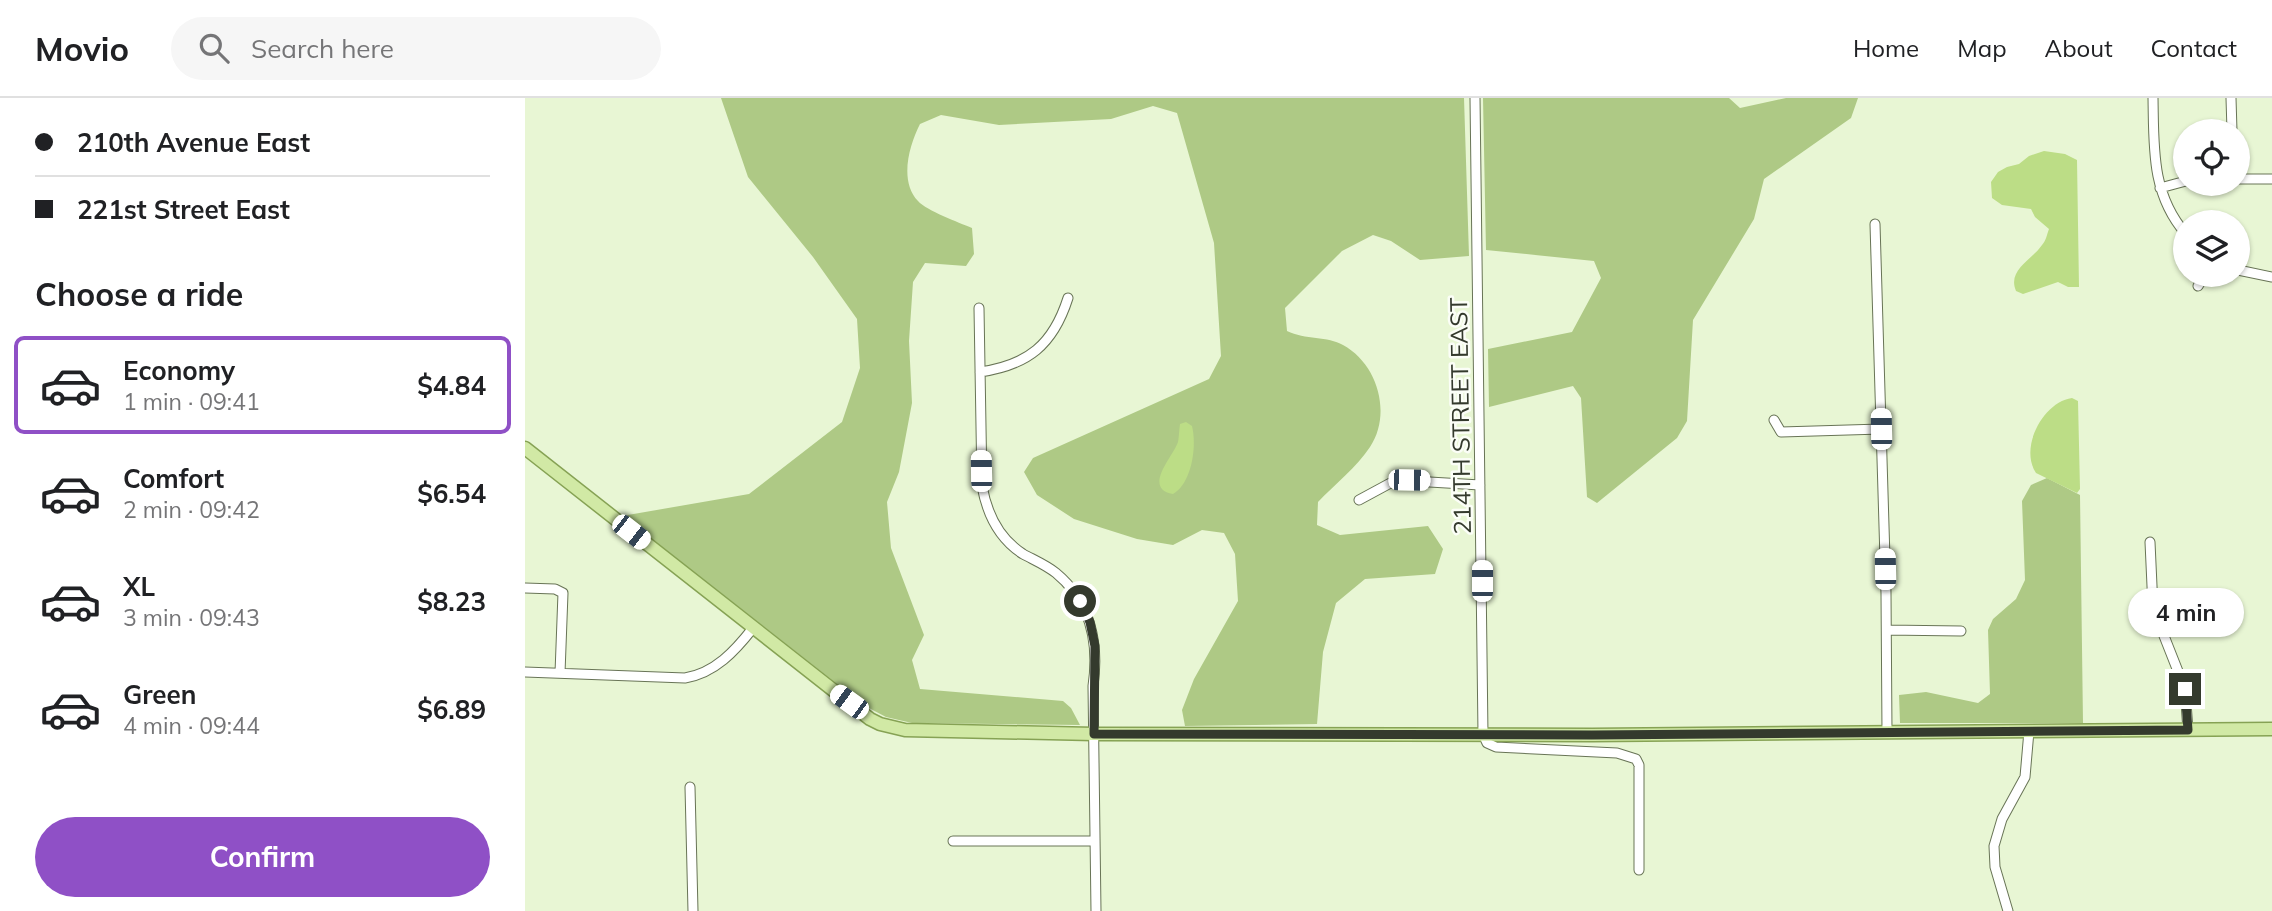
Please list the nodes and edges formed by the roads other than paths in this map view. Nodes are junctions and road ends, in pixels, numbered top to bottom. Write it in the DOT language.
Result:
graph roads {
  1 [pos="1475,98"];
  2 [pos="2153,98"];
  3 [pos="2231,98"];
  4 [pos="2232,119"];
  5 [pos="2250,179"];
  6 [pos="2272,179"];
  7 [pos="2173,184"];
  8 [pos="2160,188"];
  9 [pos="2173,217"];
  10 [pos="1875,224"];
  11 [pos="2250,272"];
  12 [pos="2272,277"];
  13 [pos="1068,299"];
  14 [pos="979,308"];
  15 [pos="980,372"];
  16 [pos="1774,420"];
  17 [pos="1881,429"];
  18 [pos="525,448"];
  19 [pos="1480,485"];
  20 [pos="1359,500"];
  21 [pos="2150,542"];
  22 [pos="525,587"];
  23 [pos="753,628"];
  24 [pos="1887,630"];
  25 [pos="1961,631"];
  26 [pos="525,672"];
  27 [pos="560,673"];
  28 [pos="2272,729"];
  29 [pos="2188,730"];
  30 [pos="1887,732"];
  31 [pos="2029,732"];
  32 [pos="1094,734"];
  33 [pos="1483,734"];
  34 [pos="690,787"];
  35 [pos="953,841"];
  36 [pos="1095,841"];
  37 [pos="1639,870"];
  38 [pos="693,911"];
  39 [pos="1095,911"];
  40 [pos="2008,911"];
  1 -- 19 [label="street, 214TH STREET EAST"];
  2 -- 8 [label="street"];
  3 -- 4 [label="street"];
  5 -- 6 [label="street"];
  7 -- 8 [label="street"];
  8 -- 9 [label="street"];
  10 -- 17 [label="street"];
  11 -- 12 [label="street"];
  13 -- 15 [label="street"];
  14 -- 15 [label="street"];
  15 -- 32 [label="street"];
  16 -- 17 [label="street"];
  17 -- 24 [label="street"];
  18 -- 23 [label="main road"];
  19 -- 20 [label="street"];
  19 -- 33 [label="street, 214TH STREET EAST"];
  21 -- 29 [label="street"];
  22 -- 27 [label="street"];
  23 -- 27 [label="street"];
  23 -- 32 [label="main road"];
  24 -- 25 [label="street"];
  24 -- 30 [label="street"];
  26 -- 27 [label="street"];
  28 -- 29 [label="main road"];
  29 -- 31 [label="main road"];
  30 -- 31 [label="main road"];
  30 -- 33 [label="main road"];
  31 -- 40 [label="street"];
  32 -- 33 [label="main road"];
  32 -- 36 [label="street"];
  33 -- 37 [label="street"];
  34 -- 38 [label="street"];
  35 -- 36 [label="street"];
  36 -- 39 [label="street"];
}
